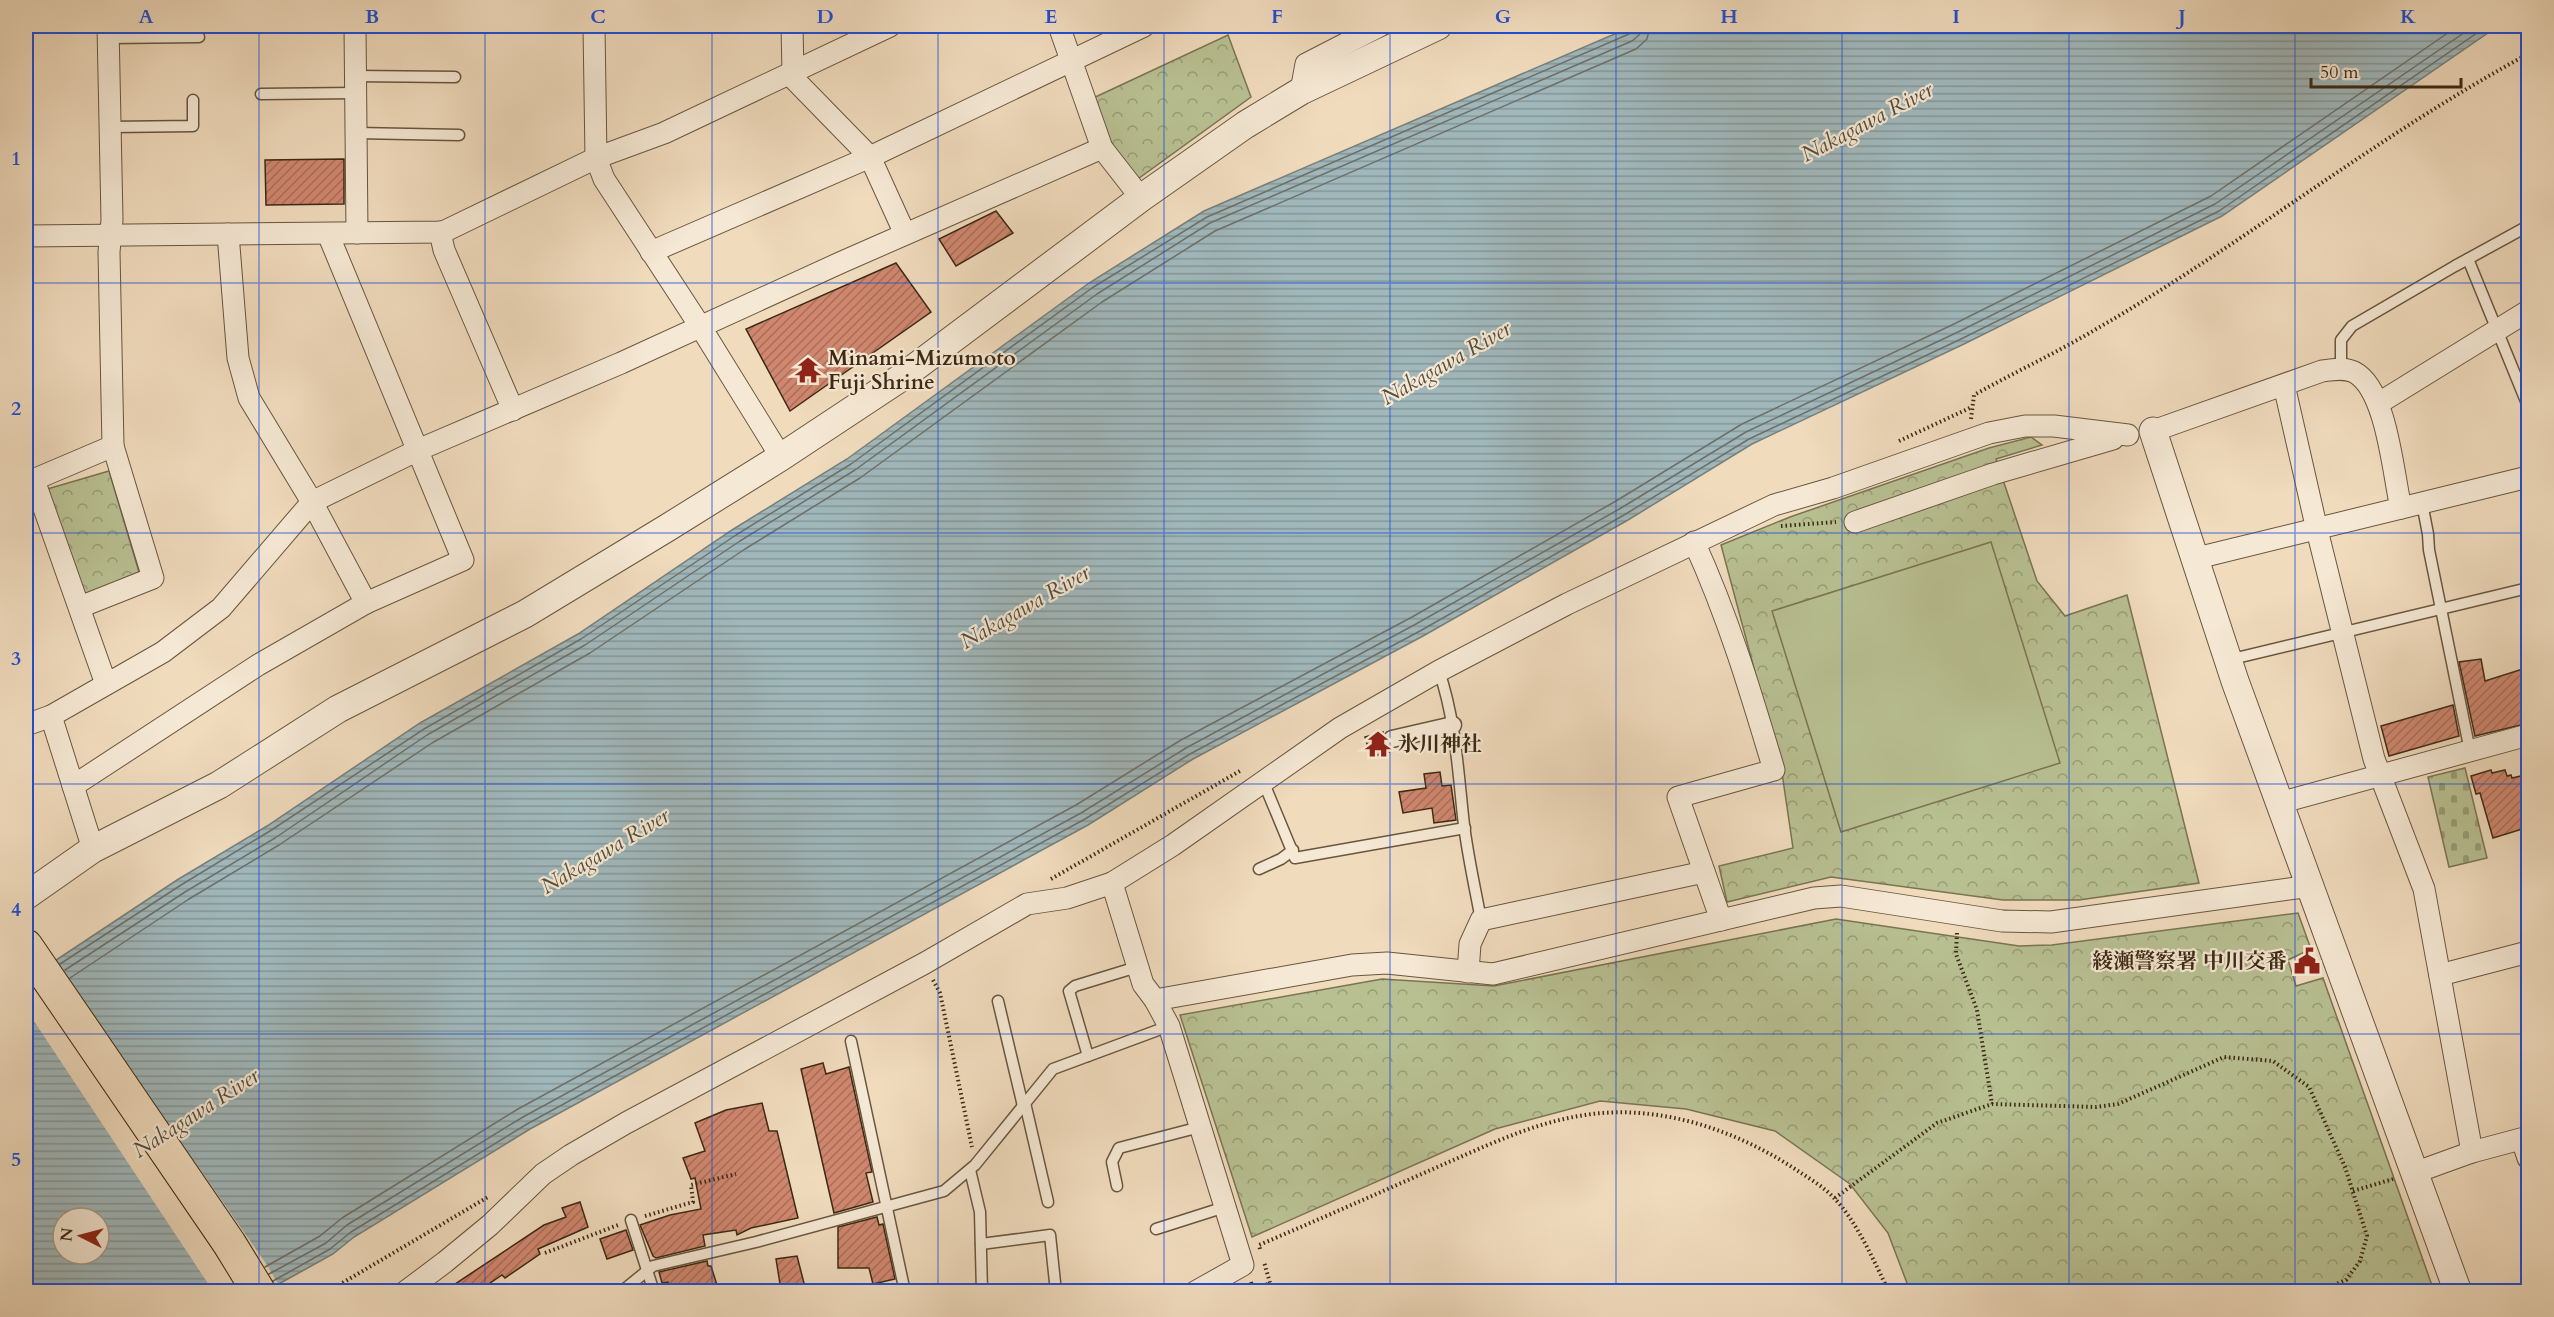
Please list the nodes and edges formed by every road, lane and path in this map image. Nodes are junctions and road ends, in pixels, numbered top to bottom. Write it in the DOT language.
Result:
graph roads {
  1 [pos="355,26"];
  2 [pos="594,26"];
  3 [pos="792,26"];
  4 [pos="890,26"];
  5 [pos="1059,26"];
  6 [pos="1144,26"];
  7 [pos="1438,26"];
  8 [pos="1370,28"];
  9 [pos="108,32"];
  10 [pos="199,37"];
  11 [pos="2529,54"];
  12 [pos="1071,61"];
  13 [pos="791,73"];
  14 [pos="455,77"];
  15 [pos="356,84"];
  16 [pos="1301,91"];
  17 [pos="261,94"];
  18 [pos="193,99"];
  19 [pos="111,127"];
  20 [pos="357,133"];
  21 [pos="459,135"];
  22 [pos="1102,148"];
  23 [pos="870,157"];
  24 [pos="596,158"];
  25 [pos="1141,198"];
  26 [pos="2529,226"];
  27 [pos="440,232"];
  28 [pos="357,233"];
  29 [pos="228,234"];
  30 [pos="328,234"];
  31 [pos="905,234"];
  32 [pos="26,236"];
  33 [pos="111,237"];
  34 [pos="651,252"];
  35 [pos="2468,259"];
  36 [pos="2529,311"];
  37 [pos="700,326"];
  38 [pos="2497,330"];
  39 [pos="2341,368"];
  40 [pos="2284,385"];
  41 [pos="2379,403"];
  42 [pos="2529,406"];
  43 [pos="513,410"];
  44 [pos="2141,433"];
  45 [pos="1891,445"];
  46 [pos="113,446"];
  47 [pos="418,450"];
  48 [pos="781,457"];
  49 [pos="2529,477"];
  50 [pos="30,481"];
  51 [pos="312,502"];
  52 [pos="2422,503"];
  53 [pos="2401,508"];
  54 [pos="1855,522"];
  55 [pos="1772,528"];
  56 [pos="2317,530"];
  57 [pos="1694,542"];
  58 [pos="2193,559"];
  59 [pos="2529,588"];
  60 [pos="366,603"];
  61 [pos="80,607"];
  62 [pos="2441,610"];
  63 [pos="2342,633"];
  64 [pos="2228,660"];
  65 [pos="1439,671"];
  66 [pos="106,684"];
  67 [pos="51,716"];
  68 [pos="26,725"];
  69 [pos="1453,725"];
  70 [pos="2529,735"];
  71 [pos="1392,739"];
  72 [pos="2470,752"];
  73 [pos="1257,773"];
  74 [pos="2380,777"];
  75 [pos="73,786"];
  76 [pos="2279,803"];
  77 [pos="1465,828"];
  78 [pos="93,849"];
  79 [pos="1293,850"];
  80 [pos="1259,869"];
  81 [pos="1704,872"];
  82 [pos="1043,883"];
  83 [pos="1112,883"];
  84 [pos="2311,886"];
  85 [pos="26,896"];
  86 [pos="1959,914"];
  87 [pos="1481,920"];
  88 [pos="1721,920"];
  89 [pos="26,946"];
  90 [pos="2529,952"];
  91 [pos="1137,967"];
  92 [pos="1468,972"];
  93 [pos="2440,975"];
  94 [pos="26,983"];
  95 [pos="940,993"];
  96 [pos="998,1000"];
  97 [pos="1155,1000"];
  98 [pos="1169,1026"];
  99 [pos="851,1041"];
  100 [pos="1088,1056"];
  101 [pos="1024,1104"];
  102 [pos="1992,1104"];
  103 [pos="1200,1127"];
  104 [pos="2526,1145"];
  105 [pos="2472,1152"];
  106 [pos="973,1168"];
  107 [pos="2407,1175"];
  108 [pos="1117,1186"];
  109 [pos="2353,1191"];
  110 [pos="491,1196"];
  111 [pos="1835,1198"];
  112 [pos="1048,1202"];
  113 [pos="888,1207"];
  114 [pos="1225,1207"];
  115 [pos="630,1220"];
  116 [pos="1156,1229"];
  117 [pos="981,1244"];
  118 [pos="1243,1265"];
  119 [pos="647,1271"];
  120 [pos="235,1292"];
  121 [pos="259,1292"];
  122 [pos="327,1292"];
  123 [pos="405,1292"];
  124 [pos="621,1292"];
  125 [pos="654,1292"];
  126 [pos="905,1292"];
  127 [pos="982,1292"];
  128 [pos="1056,1292"];
  129 [pos="1195,1292"];
  130 [pos="1889,1292"];
  131 [pos="2148,1292"];
  132 [pos="2238,1292"];
  133 [pos="2316,1292"];
  134 [pos="2458,1292"];
  1 -- 15 [label="street"];
  2 -- 24 [label="street"];
  3 -- 13 [label="street"];
  4 -- 13 [label="street"];
  5 -- 12 [label="street"];
  6 -- 12 [label="street"];
  7 -- 16 [label="street"];
  8 -- 16 [label="street"];
  9 -- 10 [label="lane"];
  9 -- 19 [label="street"];
  11 -- 45 [label="path"];
  12 -- 22 [label="street"];
  12 -- 23 [label="street"];
  13 -- 23 [label="street"];
  13 -- 24 [label="street"];
  14 -- 15 [label="lane"];
  15 -- 17 [label="lane"];
  15 -- 20 [label="street"];
  16 -- 25 [label="street"];
  18 -- 19 [label="lane"];
  19 -- 33 [label="street"];
  20 -- 21 [label="lane"];
  20 -- 28 [label="street"];
  22 -- 25 [label="street"];
  22 -- 31 [label="street"];
  23 -- 31 [label="street"];
  23 -- 34 [label="street"];
  24 -- 27 [label="street"];
  24 -- 34 [label="street"];
  25 -- 48 [label="street"];
  26 -- 35 [label="lane"];
  27 -- 28 [label="street"];
  27 -- 43 [label="street"];
  28 -- 30 [label="street"];
  29 -- 30 [label="street"];
  29 -- 33 [label="street"];
  29 -- 51 [label="street"];
  30 -- 47 [label="street"];
  31 -- 37 [label="street"];
  32 -- 33 [label="street"];
  33 -- 46 [label="street"];
  34 -- 37 [label="street"];
  35 -- 38 [label="lane"];
  35 -- 39 [label="lane"];
  36 -- 38 [label="street"];
  37 -- 43 [label="street"];
  37 -- 48 [label="street"];
  38 -- 41 [label="street"];
  38 -- 42 [label="lane"];
  39 -- 40 [label="street"];
  39 -- 41 [label="street"];
  40 -- 44 [label="street"];
  40 -- 56 [label="street"];
  41 -- 53 [label="street"];
  43 -- 47 [label="street"];
  44 -- 54 [label="street"];
  44 -- 57 [label="street"];
  44 -- 58 [label="street"];
  46 -- 50 [label="street"];
  46 -- 61 [label="street"];
  47 -- 51 [label="street"];
  47 -- 60 [label="street"];
  48 -- 78 [label="street"];
  49 -- 52 [label="street"];
  50 -- 61 [label="street"];
  51 -- 60 [label="street"];
  51 -- 66 [label="street"];
  52 -- 53 [label="street"];
  52 -- 62 [label="lane"];
  53 -- 56 [label="street"];
  54 -- 55 [label="path"];
  56 -- 58 [label="street"];
  56 -- 63 [label="street"];
  57 -- 65 [label="street"];
  57 -- 81 [label="street"];
  58 -- 64 [label="street"];
  59 -- 62 [label="lane"];
  60 -- 75 [label="street"];
  61 -- 66 [label="street"];
  62 -- 63 [label="lane"];
  62 -- 72 [label="lane"];
  63 -- 64 [label="lane"];
  63 -- 74 [label="street"];
  64 -- 76 [label="street"];
  65 -- 69 [label="lane"];
  65 -- 73 [label="street"];
  66 -- 67 [label="street"];
  67 -- 68 [label="street"];
  67 -- 75 [label="street"];
  69 -- 71 [label="street"];
  69 -- 77 [label="lane"];
  70 -- 72 [label="street"];
  72 -- 74 [label="street"];
  73 -- 79 [label="lane"];
  73 -- 82 [label="path"];
  73 -- 83 [label="street"];
  74 -- 76 [label="street"];
  74 -- 93 [label="street"];
  75 -- 78 [label="street"];
  76 -- 84 [label="street"];
  77 -- 79 [label="lane"];
  77 -- 87 [label="lane"];
  78 -- 85 [label="street"];
  79 -- 80 [label="lane"];
  81 -- 87 [label="street"];
  81 -- 88 [label="street"];
  83 -- 91 [label="street"];
  83 -- 123 [label="street"];
  84 -- 86 [label="street"];
  84 -- 107 [label="street"];
  86 -- 88 [label="street"];
  86 -- 102 [label="path"];
  87 -- 92 [label="street"];
  88 -- 92 [label="street"];
  89 -- 121 [label="main road"];
  90 -- 93 [label="street"];
  91 -- 97 [label="street"];
  91 -- 100 [label="lane"];
  92 -- 97 [label="street"];
  93 -- 105 [label="street"];
  94 -- 120 [label="main road"];
  95 -- 106 [label="path"];
  96 -- 101 [label="lane"];
  97 -- 98 [label="street"];
  98 -- 100 [label="lane"];
  98 -- 103 [label="street"];
  99 -- 113 [label="lane"];
  100 -- 101 [label="lane"];
  101 -- 106 [label="lane"];
  101 -- 112 [label="lane"];
  102 -- 109 [label="path"];
  102 -- 111 [label="path"];
  103 -- 108 [label="lane"];
  103 -- 114 [label="street"];
  104 -- 105 [label="street"];
  105 -- 107 [label="street"];
  106 -- 113 [label="lane"];
  106 -- 117 [label="lane"];
  107 -- 109 [label="path"];
  107 -- 134 [label="street"];
  109 -- 133 [label="path"];
  110 -- 122 [label="path"];
  111 -- 118 [label="path"];
  111 -- 130 [label="path"];
  113 -- 119 [label="lane"];
  113 -- 126 [label="lane"];
  114 -- 116 [label="lane"];
  114 -- 118 [label="street"];
  115 -- 119 [label="lane"];
  117 -- 127 [label="lane"];
  117 -- 128 [label="lane"];
  118 -- 129 [label="street"];
  119 -- 124 [label="lane"];
  119 -- 125 [label="lane"];
  131 -- 132 [label="path"];
}
